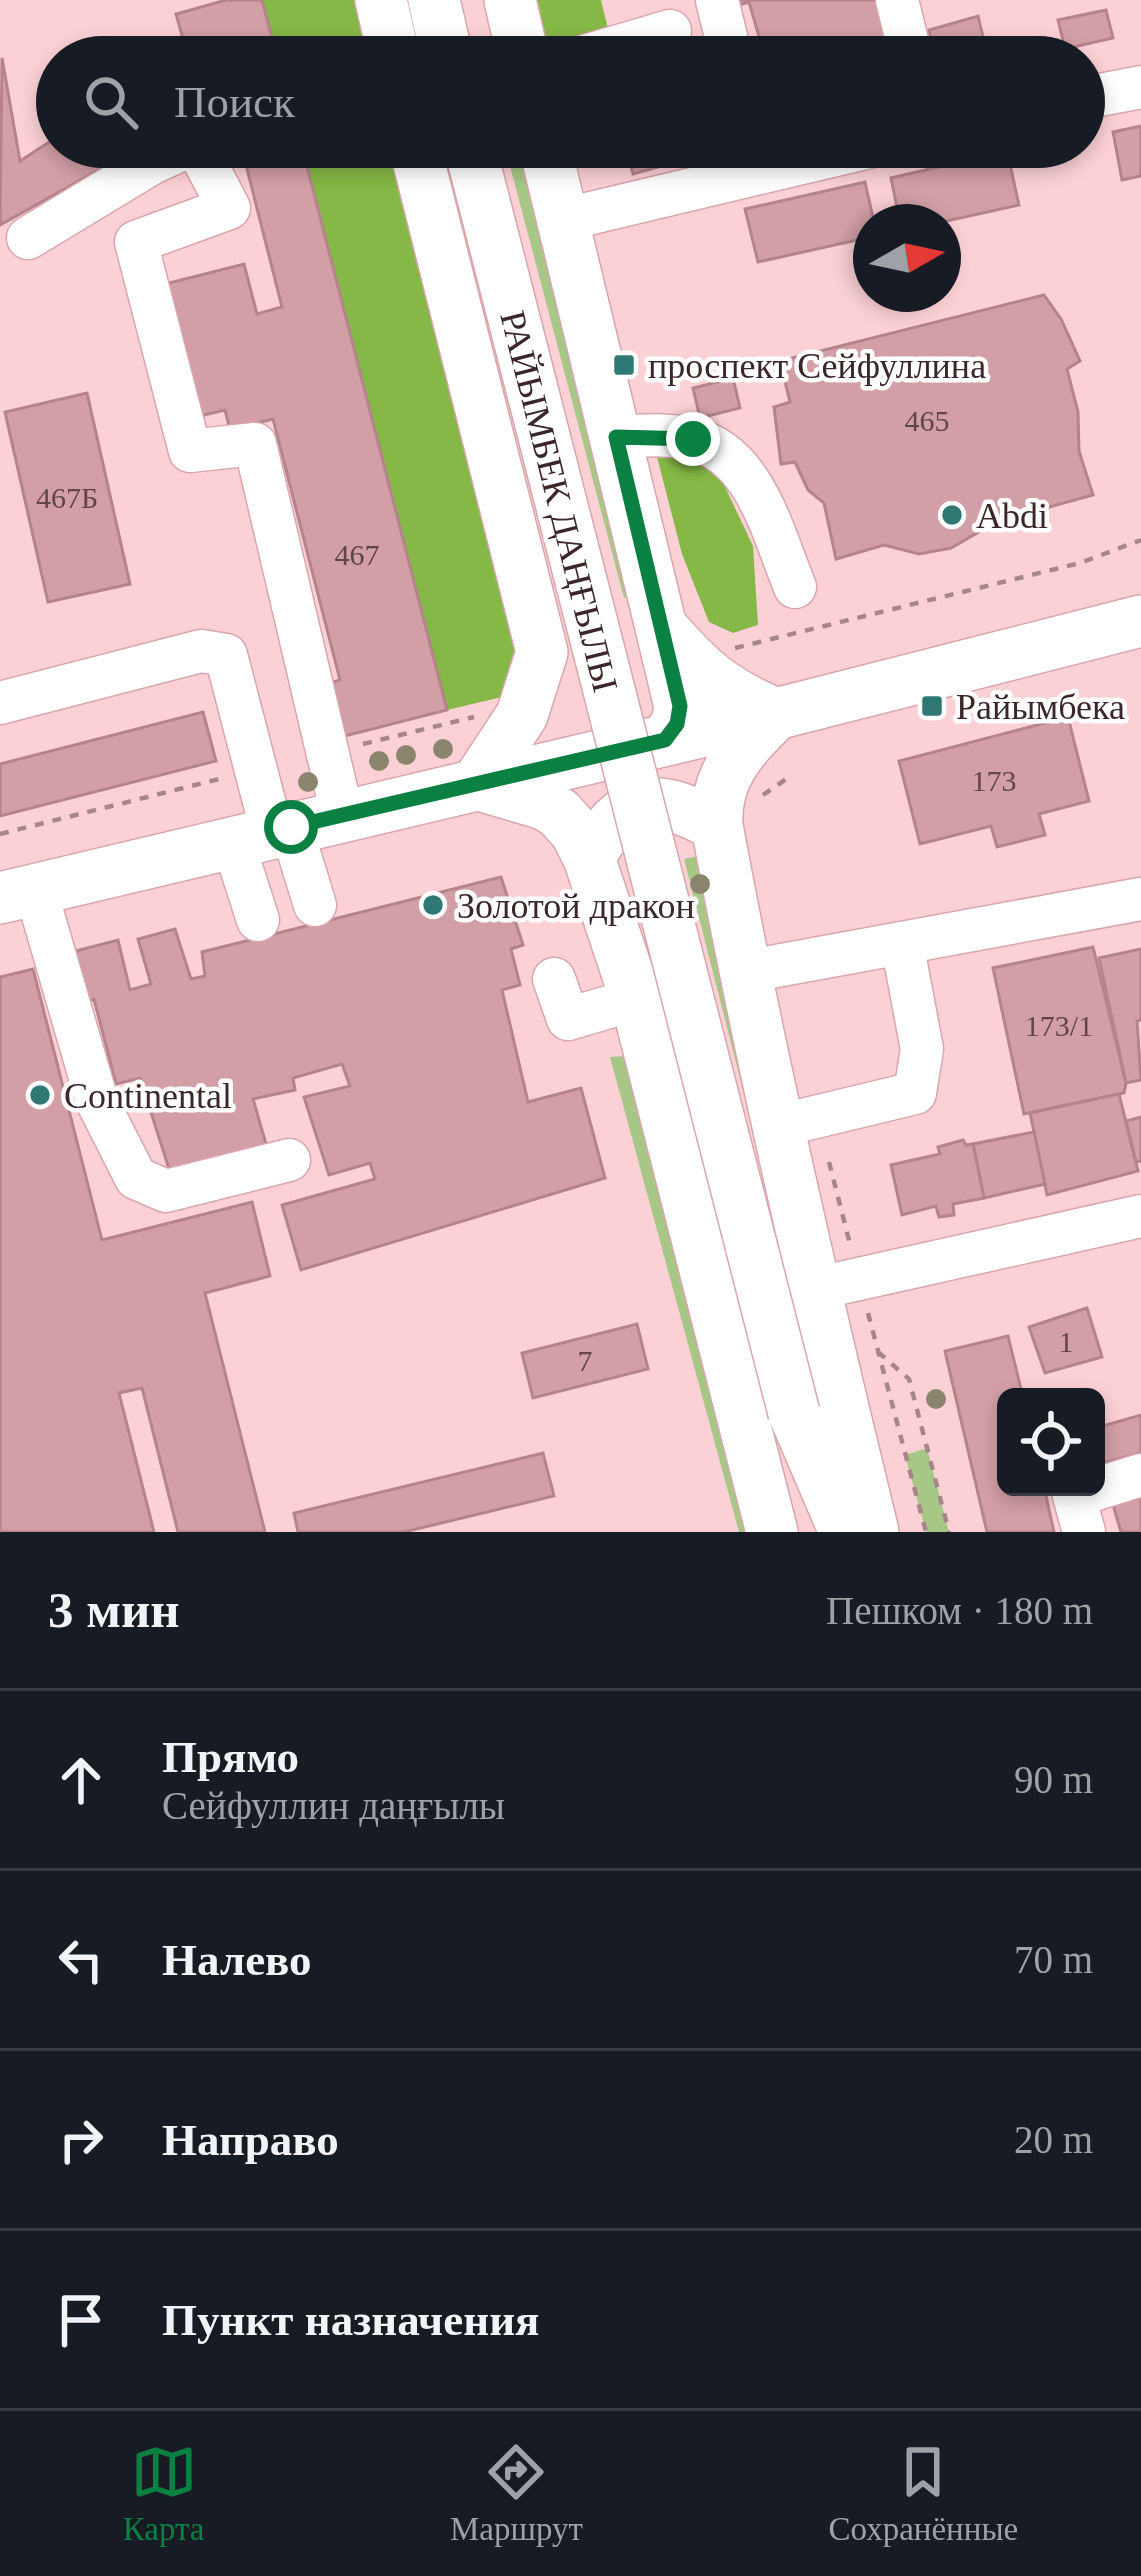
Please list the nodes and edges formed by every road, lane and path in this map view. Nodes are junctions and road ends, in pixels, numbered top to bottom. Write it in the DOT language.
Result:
graph roads {
  1 [pos="381,0"];
  2 [pos="434,0"];
  3 [pos="510,0"];
  4 [pos="717,0"];
  5 [pos="897,0"];
  6 [pos="670,31"];
  7 [pos="389,36"];
  8 [pos="442,36"];
  9 [pos="519,36"];
  10 [pos="653,36"];
  11 [pos="726,36"];
  12 [pos="906,36"];
  13 [pos="1141,87"];
  14 [pos="1105,94"];
  15 [pos="144,168"];
  16 [pos="208,168"];
  17 [pos="421,168"];
  18 [pos="475,168"];
  19 [pos="550,168"];
  20 [pos="781,168"];
  21 [pos="562,220"];
  22 [pos="28,238"];
  23 [pos="616,437"];
  24 [pos="1141,540"];
  25 [pos="795,587"];
  26 [pos="1141,621"];
  27 [pos="664,630"];
  28 [pos="757,642"];
  29 [pos="542,652"];
  30 [pos="0,704"];
  31 [pos="776,714"];
  32 [pos="665,740"];
  33 [pos="476,784"];
  34 [pos="342,814"];
  35 [pos="717,826"];
  36 [pos="265,833"];
  37 [pos="589,858"];
  38 [pos="18,895"];
  39 [pos="1141,899"];
  40 [pos="315,905"];
  41 [pos="258,920"];
  42 [pos="902,943"];
  43 [pos="744,972"];
  44 [pos="554,979"];
  45 [pos="636,999"];
  46 [pos="778,1126"];
  47 [pos="289,1160"];
  48 [pos="1141,1216"];
  49 [pos="814,1289"];
  50 [pos="794,1413"];
  51 [pos="1141,1475"];
  52 [pos="772,1532"];
  53 [pos="817,1532"];
  54 [pos="844,1532"];
  55 [pos="873,1532"];
  56 [pos="926,1532"];
  57 [pos="950,1532"];
  58 [pos="1084,1532"];
  1 -- 7 [label="main road"];
  2 -- 8 [label="main road"];
  3 -- 9 [label="main road"];
  4 -- 11 [label="street"];
  5 -- 12 [label="street"];
  6 -- 10 [label="street"];
  13 -- 14 [label="street"];
  15 -- 22 [label="street"];
  16 -- 34 [label="street"];
  17 -- 29 [label="main road"];
  18 -- 50 [label="main road, РАЙЫМБЕК ДАҢҒЫЛЫ, bridge"];
  19 -- 21 [label="main road"];
  20 -- 21 [label="street"];
  21 -- 23 [label="main road"];
  23 -- 25 [label="street"];
  23 -- 27 [label="main road"];
  24 -- 28 [label="path"];
  26 -- 31 [label="main road"];
  27 -- 29 [label="main road"];
  27 -- 31 [label="main road"];
  27 -- 32 [label="main road"];
  29 -- 33 [label="main road"];
  30 -- 36 [label="street"];
  31 -- 32 [label="main road"];
  31 -- 35 [label="main road"];
  32 -- 33 [label="main road"];
  33 -- 34 [label="main road"];
  33 -- 37 [label="main road"];
  34 -- 36 [label="main road"];
  35 -- 37 [label="main road"];
  35 -- 43 [label="main road"];
  36 -- 38 [label="main road"];
  36 -- 40 [label="street"];
  36 -- 41 [label="street"];
  37 -- 45 [label="main road"];
  38 -- 47 [label="street"];
  39 -- 42 [label="street"];
  42 -- 43 [label="street"];
  42 -- 46 [label="street"];
  43 -- 46 [label="main road"];
  44 -- 45 [label="street"];
  45 -- 52 [label="main road"];
  46 -- 49 [label="main road"];
  48 -- 49 [label="street"];
  49 -- 55 [label="main road"];
  50 -- 53 [label="main road, РАЙЫМБЕК ДАҢҒЫЛЫ"];
  50 -- 54 [label="main road, РАЙЫМБЕК ДАҢҒЫЛЫ"];
  51 -- 58 [label="street"];
  56 -- 57 [label="path"];
}
